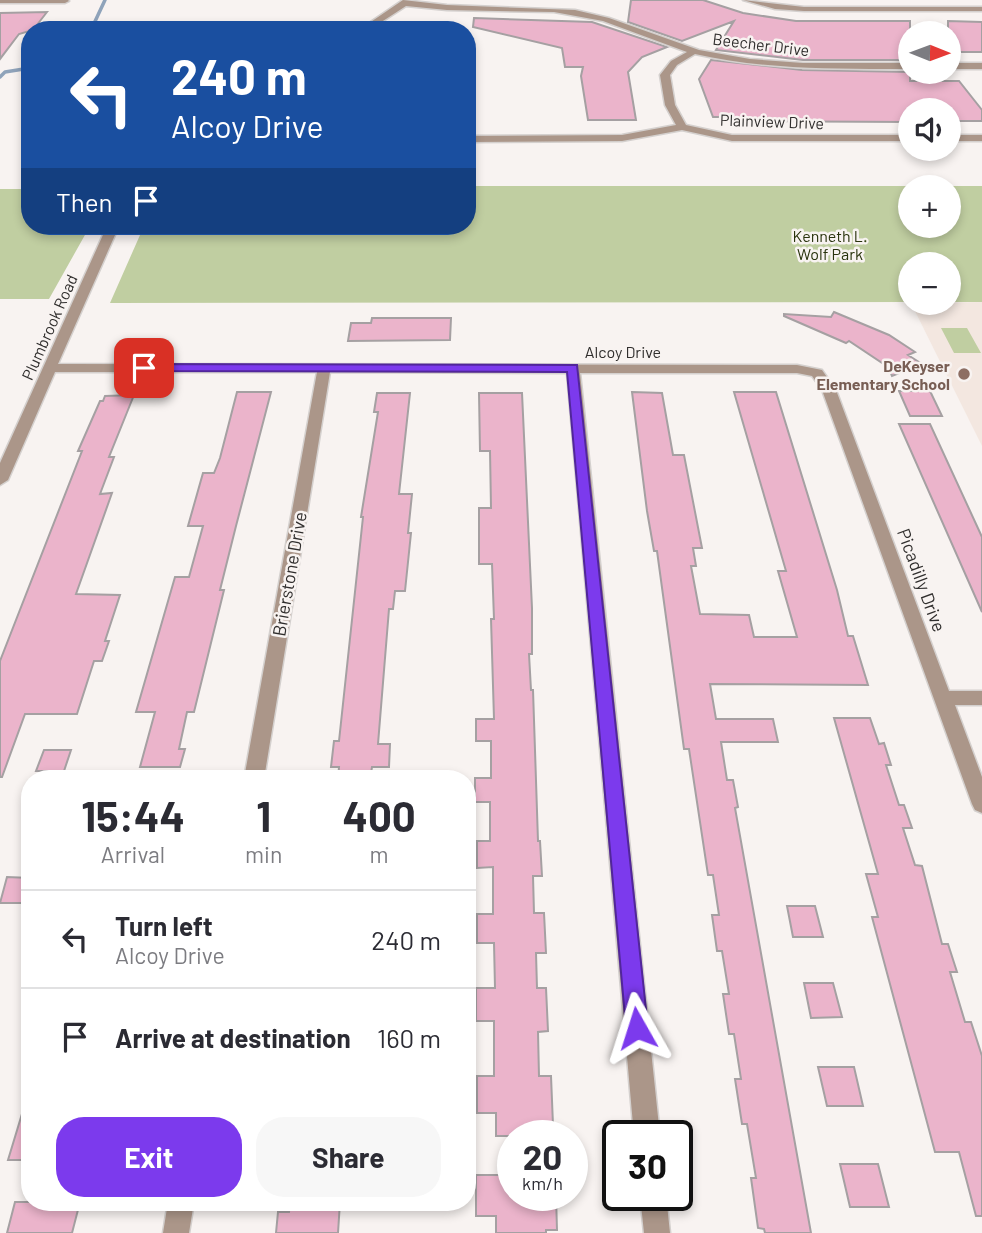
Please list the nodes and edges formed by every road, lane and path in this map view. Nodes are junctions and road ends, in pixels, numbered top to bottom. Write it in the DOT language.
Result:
graph roads {
  1 [pos="747,0"];
  2 [pos="0,1"];
  3 [pos="65,1"];
  4 [pos="407,1"];
  5 [pos="982,9"];
  6 [pos="377,21"];
  7 [pos="694,51"];
  8 [pos="898,66"];
  9 [pos="961,66"];
  10 [pos="982,66"];
  11 [pos="682,127"];
  12 [pos="898,138"];
  13 [pos="961,138"];
  14 [pos="982,138"];
  15 [pos="476,139"];
  16 [pos="109,235"];
  17 [pos="50,368"];
  18 [pos="573,368"];
  19 [pos="324,369"];
  20 [pos="817,373"];
  21 [pos="0,480"];
  22 [pos="943,698"];
  23 [pos="982,698"];
  24 [pos="256,770"];
  25 [pos="982,804"];
  26 [pos="645,1120"];
  27 [pos="180,1211"];
  28 [pos="655,1211"];
  29 [pos="176,1233"];
  30 [pos="657,1233"];
  1 -- 5 [label="street"];
  2 -- 3 [label="street"];
  4 -- 6 [label="street"];
  4 -- 7 [label="street, Beecher Drive"];
  7 -- 8 [label="street, Beecher Drive"];
  7 -- 11 [label="street"];
  9 -- 10 [label="street"];
  11 -- 12 [label="street, Plainview Drive"];
  11 -- 15 [label="street, Plainview Drive"];
  13 -- 14 [label="street"];
  16 -- 17 [label="street, Plumbrook Road"];
  17 -- 19 [label="street, Alcoy Drive"];
  17 -- 21 [label="street, Plumbrook Road"];
  18 -- 19 [label="street, Alcoy Drive"];
  18 -- 20 [label="street, Alcoy Drive"];
  18 -- 26 [label="street"];
  19 -- 24 [label="street, Brierstone Drive"];
  20 -- 22 [label="street, Picadilly Drive"];
  22 -- 23 [label="street"];
  22 -- 25 [label="street, Picadilly Drive"];
  27 -- 29 [label="street"];
  28 -- 30 [label="street"];
}
